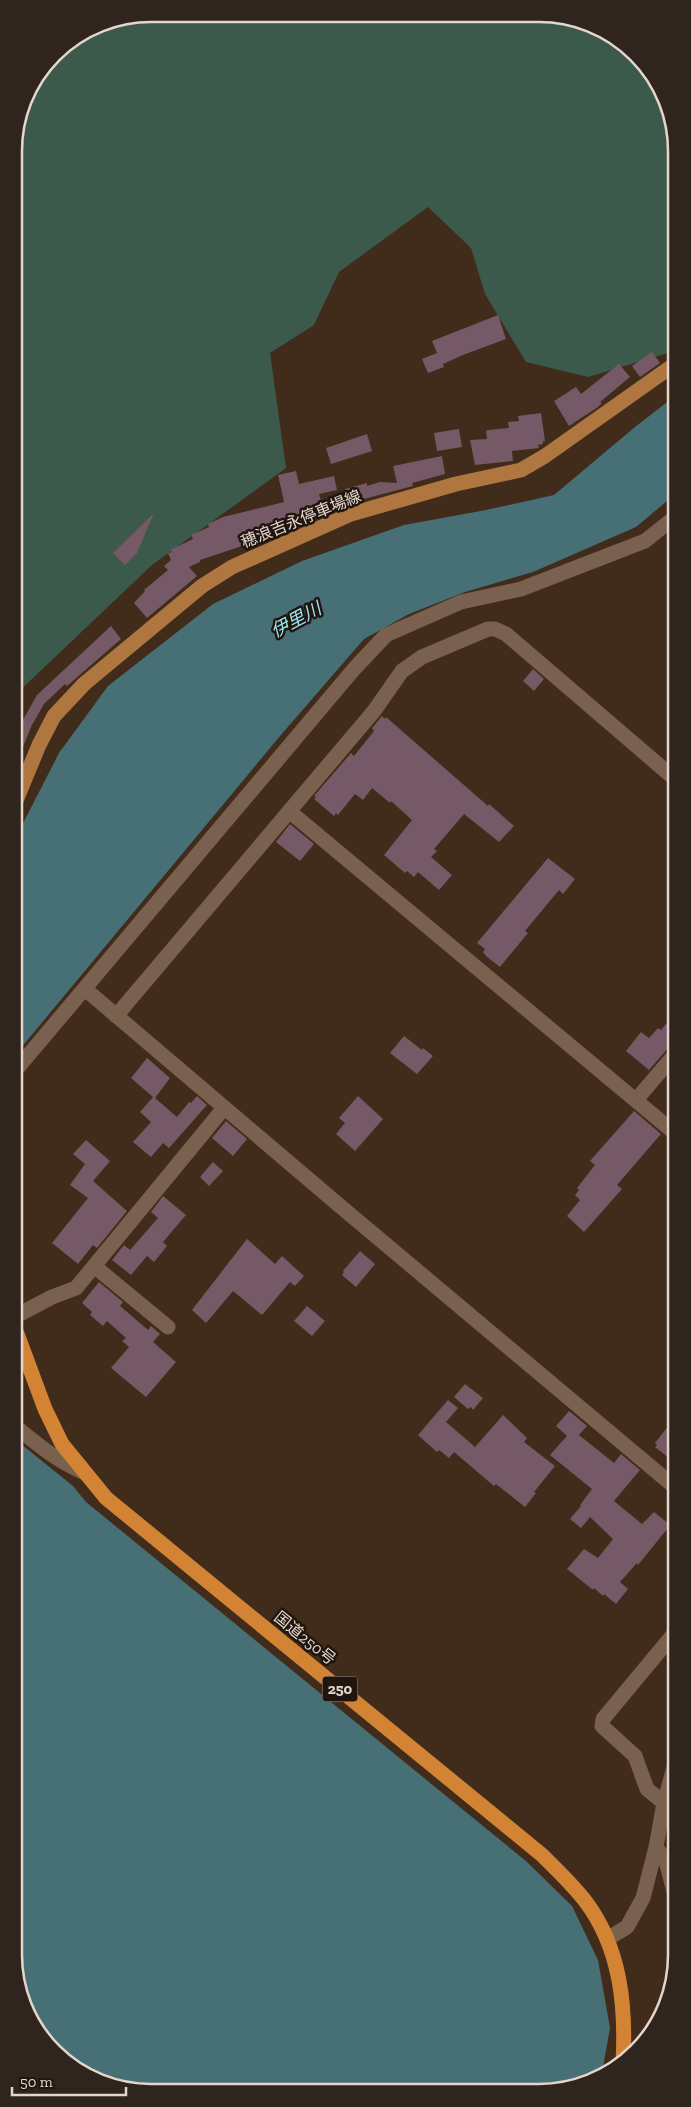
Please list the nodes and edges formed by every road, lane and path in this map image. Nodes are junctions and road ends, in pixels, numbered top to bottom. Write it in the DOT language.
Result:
graph roads {
  1 [pos="668,369"];
  2 [pos="668,523"];
  3 [pos="668,773"];
  4 [pos="23,785"];
  5 [pos="289,811"];
  6 [pos="85,989"];
  7 [pos="116,1016"];
  8 [pos="22,1062"];
  9 [pos="668,1062"];
  10 [pos="636,1100"];
  11 [pos="224,1108"];
  12 [pos="668,1127"];
  13 [pos="94,1266"];
  14 [pos="22,1313"];
  15 [pos="168,1327"];
  16 [pos="22,1348"];
  17 [pos="22,1432"];
  18 [pos="83,1472"];
  19 [pos="668,1481"];
  20 [pos="668,1640"];
  21 [pos="668,1789"];
  22 [pos="664,1803"];
  23 [pos="656,1847"];
  24 [pos="668,1869"];
  25 [pos="607,1939"];
  26 [pos="624,2052"];
  1 -- 4 [label="main road, 穂浪吉永停車場線"];
  2 -- 6 [label="street"];
  3 -- 5 [label="street"];
  5 -- 7 [label="street"];
  5 -- 10 [label="street"];
  6 -- 7 [label="street"];
  6 -- 8 [label="street"];
  7 -- 11 [label="street"];
  9 -- 10 [label="street"];
  10 -- 12 [label="street"];
  11 -- 13 [label="street"];
  11 -- 19 [label="street"];
  13 -- 14 [label="street"];
  13 -- 15 [label="street"];
  16 -- 18 [label="highway, 国道250号 / 250"];
  17 -- 18 [label="street"];
  18 -- 25 [label="highway, 国道250号 / 250"];
  20 -- 22 [label="street"];
  21 -- 22 [label="street"];
  22 -- 23 [label="street"];
  23 -- 24 [label="street"];
  23 -- 25 [label="street"];
  25 -- 26 [label="highway, 国道250号 / 250"];
}
